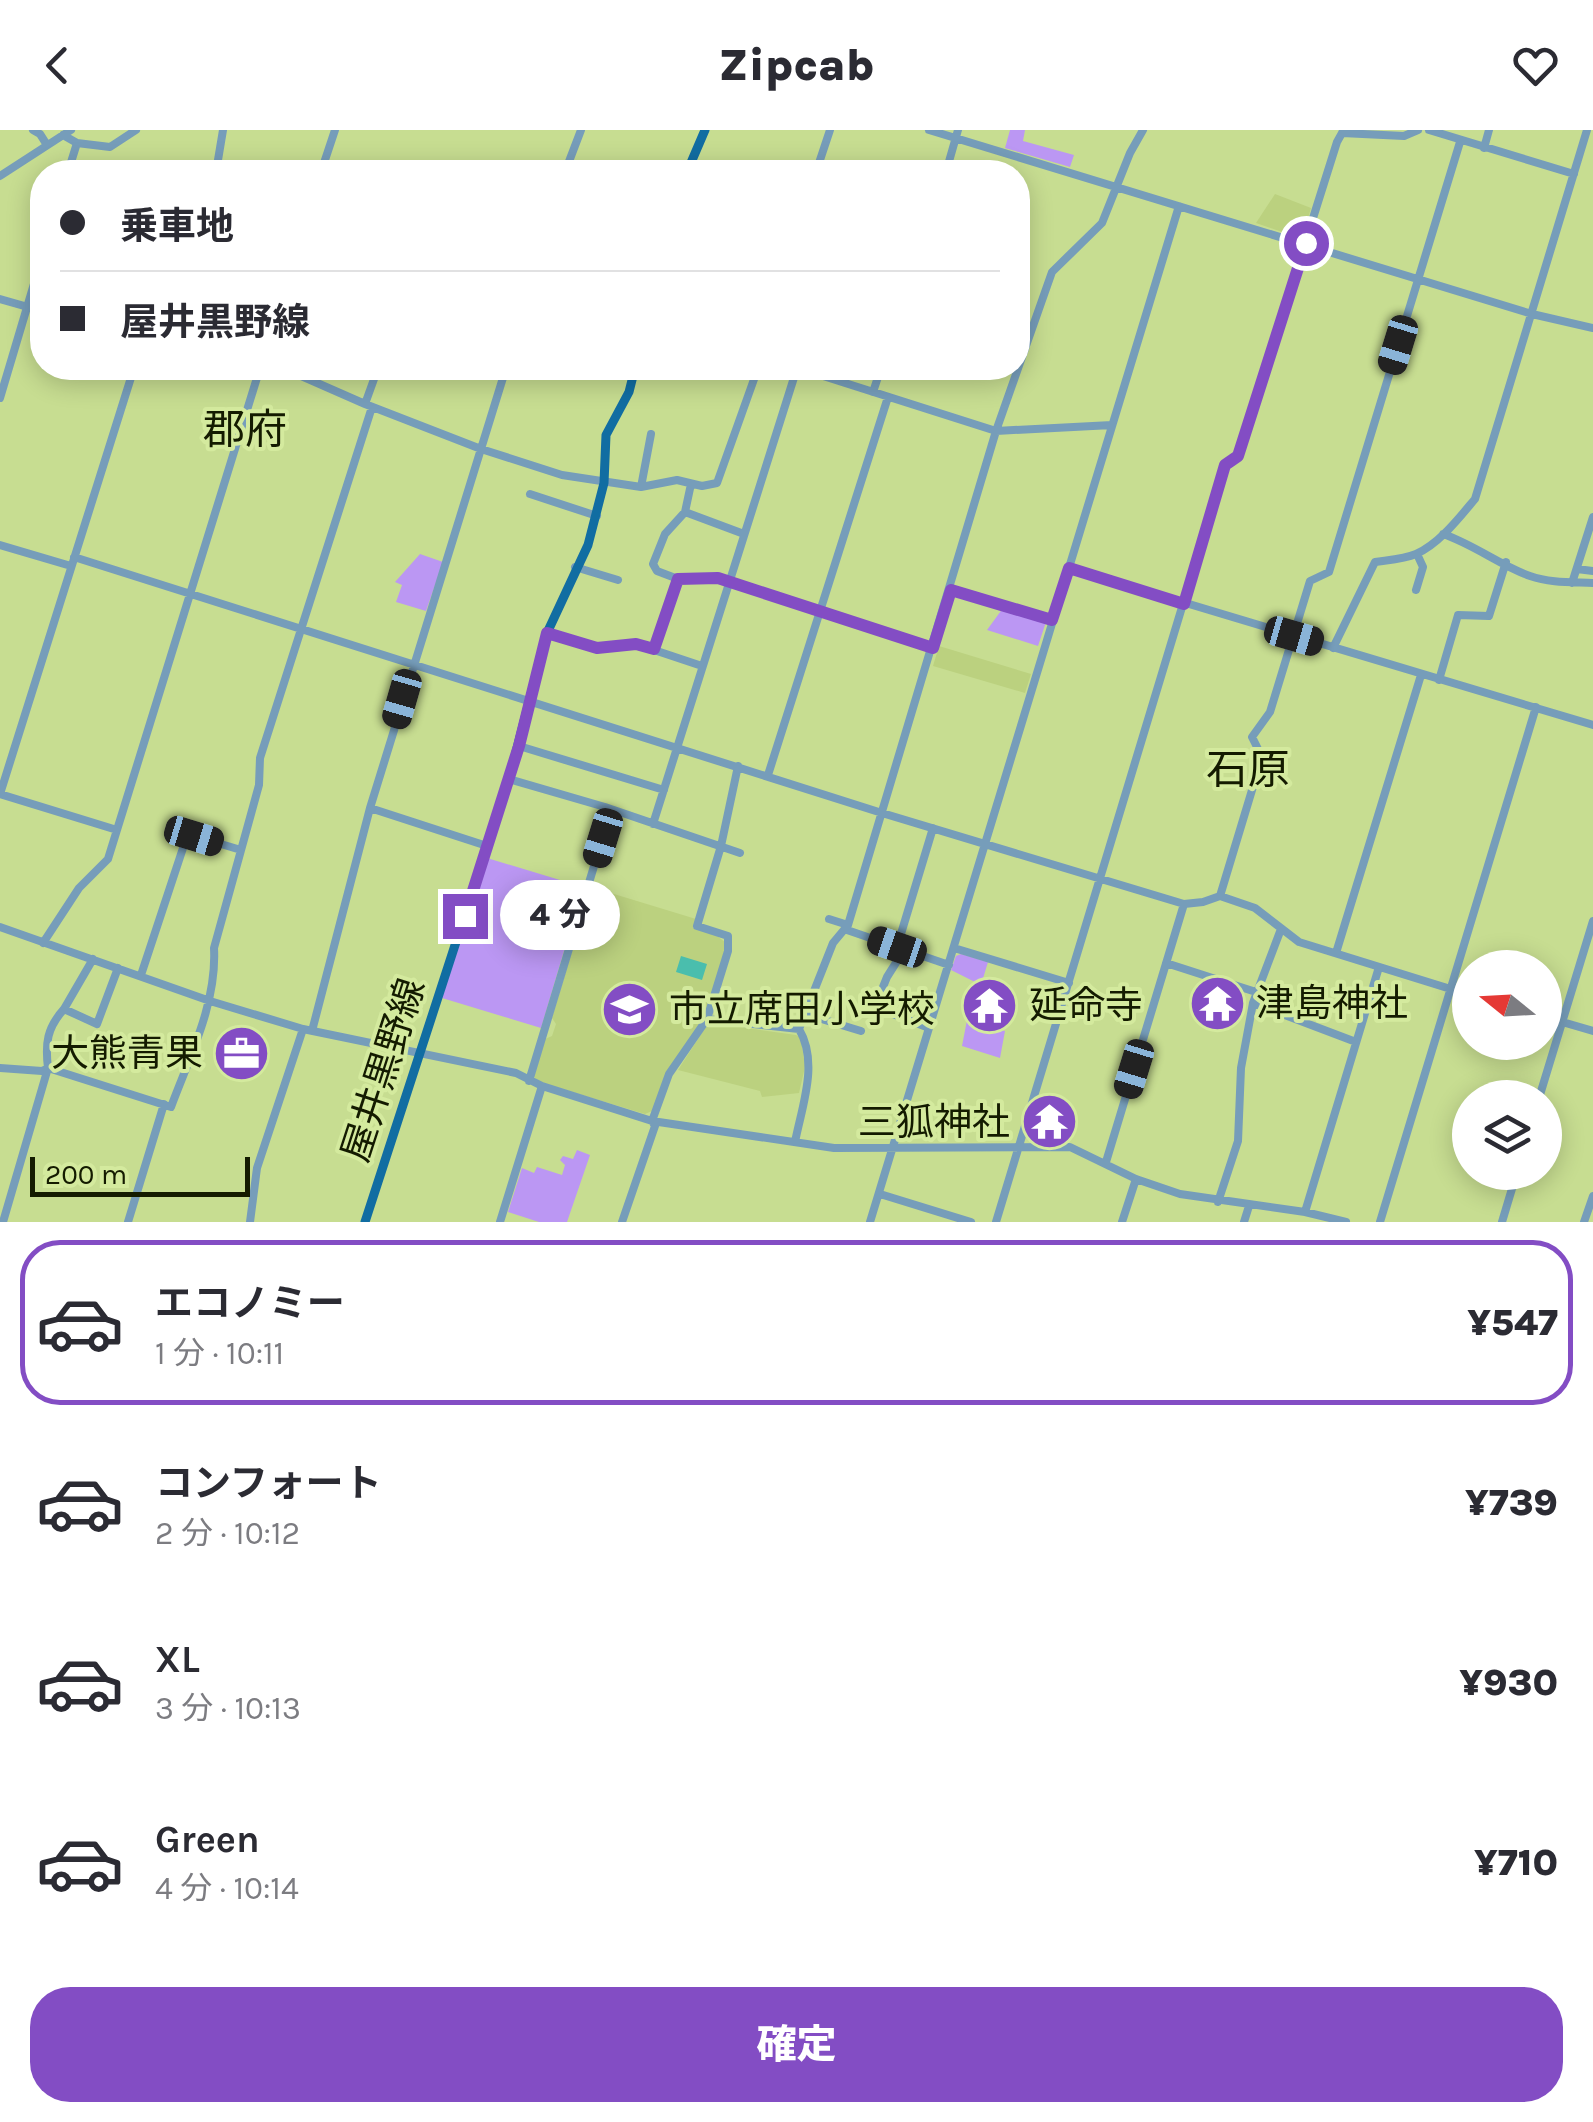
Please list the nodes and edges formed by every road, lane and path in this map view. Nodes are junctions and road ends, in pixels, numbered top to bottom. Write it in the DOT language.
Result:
graph roads {
  1 [pos="33,130"];
  2 [pos="136,130"];
  3 [pos="223,130"];
  4 [pos="334,130"];
  5 [pos="581,130"];
  6 [pos="705,130"];
  7 [pos="830,130"];
  8 [pos="929,130"];
  9 [pos="1142,130"];
  10 [pos="1418,130"];
  11 [pos="1429,130"];
  12 [pos="1488,130"];
  13 [pos="1587,130"];
  14 [pos="1341,132"];
  15 [pos="67,133"];
  16 [pos="957,134"];
  17 [pos="1460,142"];
  18 [pos="77,143"];
  19 [pos="48,145"];
  20 [pos="1484,148"];
  21 [pos="72,160"];
  22 [pos="218,160"];
  23 [pos="325,160"];
  24 [pos="570,160"];
  25 [pos="692,160"];
  26 [pos="820,160"];
  27 [pos="949,160"];
  28 [pos="1574,174"];
  29 [pos="0,176"];
  30 [pos="1117,186"];
  31 [pos="1179,206"];
  32 [pos="1306,243"];
  33 [pos="1418,279"];
  34 [pos="30,297"];
  35 [pos="0,298"];
  36 [pos="27,307"];
  37 [pos="30,308"];
  38 [pos="1532,314"];
  39 [pos="1593,328"];
  40 [pos="1030,335"];
  41 [pos="130,380"];
  42 [pos="256,380"];
  43 [pos="311,380"];
  44 [pos="375,380"];
  45 [pos="502,380"];
  46 [pos="632,380"];
  47 [pos="754,380"];
  48 [pos="793,380"];
  49 [pos="835,380"];
  50 [pos="877,380"];
  51 [pos="1014,380"];
  52 [pos="873,392"];
  53 [pos="888,396"];
  54 [pos="0,398"];
  55 [pos="369,406"];
  56 [pos="1112,425"];
  57 [pos="996,432"];
  58 [pos="651,434"];
  59 [pos="481,449"];
  60 [pos="604,483"];
  61 [pos="692,484"];
  62 [pos="641,487"];
  63 [pos="530,494"];
  64 [pos="685,512"];
  65 [pos="597,516"];
  66 [pos="1593,516"];
  67 [pos="744,534"];
  68 [pos="1443,534"];
  69 [pos="0,545"];
  70 [pos="1417,554"];
  71 [pos="72,562"];
  72 [pos="1506,562"];
  73 [pos="575,567"];
  74 [pos="1069,568"];
  75 [pos="1577,570"];
  76 [pos="1593,571"];
  77 [pos="678,579"];
  78 [pos="618,580"];
  79 [pos="728,583"];
  80 [pos="1572,583"];
  81 [pos="1593,583"];
  82 [pos="951,590"];
  83 [pos="1416,590"];
  84 [pos="191,594"];
  85 [pos="1184,604"];
  86 [pos="820,612"];
  87 [pos="1052,620"];
  88 [pos="300,628"];
  89 [pos="547,633"];
  90 [pos="1294,636"];
  91 [pos="933,648"];
  92 [pos="1333,648"];
  93 [pos="654,649"];
  94 [pos="412,663"];
  95 [pos="702,666"];
  96 [pos="1421,675"];
  97 [pos="1439,680"];
  98 [pos="530,700"];
  99 [pos="1536,707"];
  100 [pos="1593,724"];
  101 [pos="519,746"];
  102 [pos="676,747"];
  103 [pos="738,766"];
  104 [pos="768,775"];
  105 [pos="509,779"];
  106 [pos="664,790"];
  107 [pos="370,808"];
  108 [pos="611,810"];
  109 [pos="882,813"];
  110 [pos="653,824"];
  111 [pos="933,828"];
  112 [pos="118,830"];
  113 [pos="985,844"];
  114 [pos="487,846"];
  115 [pos="721,846"];
  116 [pos="241,850"];
  117 [pos="740,853"];
  118 [pos="1100,878"];
  119 [pos="1220,896"];
  120 [pos="1184,904"];
  121 [pos="829,919"];
  122 [pos="1593,921"];
  123 [pos="0,928"];
  124 [pos="847,928"];
  125 [pos="1282,929"];
  126 [pos="43,943"];
  127 [pos="900,948"];
  128 [pos="954,948"];
  129 [pos="1336,953"];
  130 [pos="92,959"];
  131 [pos="1166,963"];
  132 [pos="948,964"];
  133 [pos="1379,967"];
  134 [pos="118,968"];
  135 [pos="141,975"];
  136 [pos="1069,983"];
  137 [pos="1450,989"];
  138 [pos="1256,992"];
  139 [pos="210,1001"];
  140 [pos="1253,1002"];
  141 [pos="64,1009"];
  142 [pos="805,1014"];
  143 [pos="707,1019"];
  144 [pos="1562,1022"];
  145 [pos="929,1028"];
  146 [pos="307,1030"];
  147 [pos="799,1030"];
  148 [pos="861,1032"];
  149 [pos="1593,1032"];
  150 [pos="1356,1042"];
  151 [pos="420,1054"];
  152 [pos="0,1068"];
  153 [pos="48,1068"];
  154 [pos="530,1081"];
  155 [pos="542,1086"];
  156 [pos="164,1104"];
  157 [pos="652,1120"];
  158 [pos="795,1142"];
  159 [pos="893,1148"];
  160 [pos="1019,1148"];
  161 [pos="1106,1162"];
  162 [pos="1136,1179"];
  163 [pos="1512,1190"];
  164 [pos="880,1194"];
  165 [pos="1593,1197"];
  166 [pos="1218,1202"];
  167 [pos="1249,1206"];
  168 [pos="1305,1212"];
  169 [pos="3,1222"];
  170 [pos="128,1222"];
  171 [pos="250,1222"];
  172 [pos="365,1222"];
  173 [pos="500,1222"];
  174 [pos="622,1222"];
  175 [pos="870,1222"];
  176 [pos="971,1222"];
  177 [pos="996,1222"];
  178 [pos="1122,1222"];
  179 [pos="1244,1222"];
  180 [pos="1346,1222"];
  181 [pos="1380,1222"];
  182 [pos="1502,1222"];
  183 [pos="1584,1222"];
  1 -- 19 [label="street"];
  2 -- 18 [label="street"];
  3 -- 22 [label="street"];
  4 -- 23 [label="street"];
  5 -- 24 [label="street"];
  6 -- 25 [label="main road"];
  7 -- 26 [label="street"];
  8 -- 16 [label="street"];
  9 -- 30 [label="street"];
  10 -- 14 [label="street"];
  11 -- 17 [label="street"];
  12 -- 20 [label="street"];
  13 -- 28 [label="street"];
  14 -- 32 [label="street"];
  15 -- 18 [label="street"];
  15 -- 19 [label="street"];
  16 -- 27 [label="street"];
  16 -- 30 [label="street"];
  17 -- 20 [label="street"];
  17 -- 33 [label="street"];
  18 -- 21 [label="street"];
  19 -- 29 [label="street"];
  20 -- 28 [label="street"];
  28 -- 38 [label="street"];
  30 -- 31 [label="street"];
  30 -- 40 [label="street"];
  31 -- 32 [label="street"];
  31 -- 56 [label="street"];
  32 -- 33 [label="street"];
  32 -- 85 [label="street"];
  33 -- 38 [label="street"];
  33 -- 90 [label="street"];
  34 -- 36 [label="street"];
  35 -- 36 [label="street"];
  36 -- 37 [label="street"];
  36 -- 54 [label="street"];
  38 -- 39 [label="street"];
  38 -- 68 [label="street"];
  41 -- 71 [label="street"];
  42 -- 84 [label="street"];
  43 -- 55 [label="street"];
  44 -- 55 [label="street"];
  45 -- 59 [label="street"];
  46 -- 60 [label="main road, 屋井黒野線"];
  47 -- 61 [label="street"];
  48 -- 67 [label="street"];
  49 -- 52 [label="street"];
  50 -- 52 [label="street"];
  51 -- 57 [label="street"];
  52 -- 53 [label="street"];
  53 -- 57 [label="street"];
  53 -- 86 [label="street"];
  55 -- 59 [label="street"];
  55 -- 88 [label="street"];
  56 -- 57 [label="street"];
  56 -- 74 [label="street"];
  57 -- 82 [label="street"];
  58 -- 62 [label="street"];
  59 -- 60 [label="street"];
  59 -- 94 [label="street"];
  60 -- 62 [label="street"];
  60 -- 65 [label="main road, 屋井黒野線"];
  61 -- 62 [label="street"];
  61 -- 64 [label="street"];
  63 -- 65 [label="street"];
  64 -- 67 [label="street"];
  64 -- 77 [label="street"];
  65 -- 73 [label="main road, 屋井黒野線"];
  66 -- 75 [label="street"];
  67 -- 79 [label="street"];
  68 -- 70 [label="street"];
  68 -- 72 [label="street"];
  69 -- 71 [label="street"];
  70 -- 83 [label="street"];
  70 -- 92 [label="street"];
  71 -- 84 [label="street"];
  71 -- 112 [label="street"];
  72 -- 80 [label="street"];
  72 -- 97 [label="street"];
  73 -- 78 [label="street"];
  73 -- 89 [label="main road, 屋井黒野線"];
  74 -- 85 [label="street"];
  74 -- 87 [label="street"];
  75 -- 76 [label="street"];
  75 -- 80 [label="street"];
  77 -- 79 [label="street"];
  77 -- 93 [label="street"];
  79 -- 86 [label="street"];
  79 -- 95 [label="street"];
  80 -- 81 [label="street"];
  82 -- 87 [label="street"];
  82 -- 91 [label="street"];
  84 -- 88 [label="street"];
  84 -- 112 [label="street"];
  85 -- 90 [label="street"];
  85 -- 118 [label="street"];
  86 -- 91 [label="street"];
  86 -- 104 [label="street"];
  87 -- 113 [label="street"];
  88 -- 94 [label="street"];
  88 -- 116 [label="street"];
  89 -- 93 [label="street"];
  89 -- 98 [label="main road, 屋井黒野線"];
  90 -- 92 [label="street"];
  90 -- 119 [label="street"];
  91 -- 109 [label="street"];
  92 -- 96 [label="street"];
  93 -- 95 [label="street"];
  94 -- 98 [label="street"];
  94 -- 107 [label="street"];
  95 -- 102 [label="street"];
  96 -- 97 [label="street"];
  96 -- 129 [label="street"];
  97 -- 99 [label="street"];
  98 -- 101 [label="main road, 屋井黒野線"];
  98 -- 102 [label="street"];
  99 -- 100 [label="street"];
  99 -- 137 [label="street"];
  101 -- 105 [label="main road, 屋井黒野線"];
  101 -- 106 [label="street"];
  102 -- 103 [label="street"];
  102 -- 106 [label="street"];
  103 -- 104 [label="street"];
  103 -- 115 [label="street"];
  104 -- 109 [label="street"];
  105 -- 108 [label="street"];
  105 -- 114 [label="main road, 屋井黒野線"];
  106 -- 110 [label="street"];
  107 -- 114 [label="street"];
  107 -- 146 [label="street"];
  108 -- 110 [label="street"];
  108 -- 154 [label="street"];
  109 -- 111 [label="street"];
  109 -- 124 [label="street"];
  110 -- 115 [label="street"];
  111 -- 113 [label="street"];
  111 -- 127 [label="street"];
  112 -- 126 [label="street"];
  113 -- 118 [label="street"];
  113 -- 128 [label="street"];
  114 -- 151 [label="main road, 屋井黒野線"];
  115 -- 117 [label="street"];
  115 -- 143 [label="street"];
  116 -- 135 [label="street"];
  116 -- 139 [label="street"];
  118 -- 120 [label="street"];
  118 -- 136 [label="street"];
  119 -- 120 [label="street"];
  119 -- 125 [label="street"];
  120 -- 131 [label="street"];
  121 -- 124 [label="street"];
  122 -- 144 [label="street"];
  123 -- 126 [label="street"];
  124 -- 127 [label="street"];
  124 -- 142 [label="street"];
  125 -- 129 [label="street"];
  125 -- 138 [label="street"];
  126 -- 130 [label="street"];
  127 -- 132 [label="street"];
  127 -- 145 [label="street"];
  128 -- 132 [label="street"];
  128 -- 136 [label="street"];
  129 -- 133 [label="street"];
  130 -- 134 [label="street"];
  130 -- 141 [label="street"];
  131 -- 138 [label="street"];
  131 -- 161 [label="street"];
  132 -- 145 [label="street"];
  133 -- 137 [label="street"];
  133 -- 150 [label="street"];
  134 -- 135 [label="street"];
  134 -- 141 [label="street"];
  135 -- 139 [label="street"];
  136 -- 160 [label="street"];
  137 -- 181 [label="street"];
  138 -- 140 [label="street"];
  139 -- 146 [label="street"];
  139 -- 156 [label="street"];
  140 -- 150 [label="street"];
  140 -- 166 [label="street"];
  141 -- 153 [label="street"];
  142 -- 147 [label="street"];
  142 -- 148 [label="street"];
  143 -- 147 [label="street"];
  143 -- 157 [label="street"];
  144 -- 149 [label="street"];
  145 -- 159 [label="street"];
  146 -- 151 [label="street"];
  146 -- 171 [label="street"];
  147 -- 158 [label="street"];
  150 -- 168 [label="street"];
  151 -- 154 [label="street"];
  151 -- 172 [label="main road, 屋井黒野線"];
  152 -- 153 [label="street"];
  153 -- 156 [label="street"];
  153 -- 169 [label="street"];
  154 -- 155 [label="street"];
  155 -- 157 [label="street"];
  155 -- 173 [label="street"];
  156 -- 170 [label="street"];
  157 -- 158 [label="street"];
  157 -- 174 [label="street"];
  158 -- 159 [label="street"];
  159 -- 160 [label="street"];
  159 -- 164 [label="street"];
  160 -- 161 [label="street"];
  160 -- 177 [label="street"];
  161 -- 162 [label="street"];
  162 -- 166 [label="street"];
  162 -- 178 [label="street"];
  163 -- 182 [label="street"];
  164 -- 175 [label="street"];
  164 -- 176 [label="street"];
  165 -- 183 [label="street"];
  166 -- 167 [label="street"];
  167 -- 168 [label="street"];
  167 -- 179 [label="street"];
  168 -- 180 [label="street"];
}
